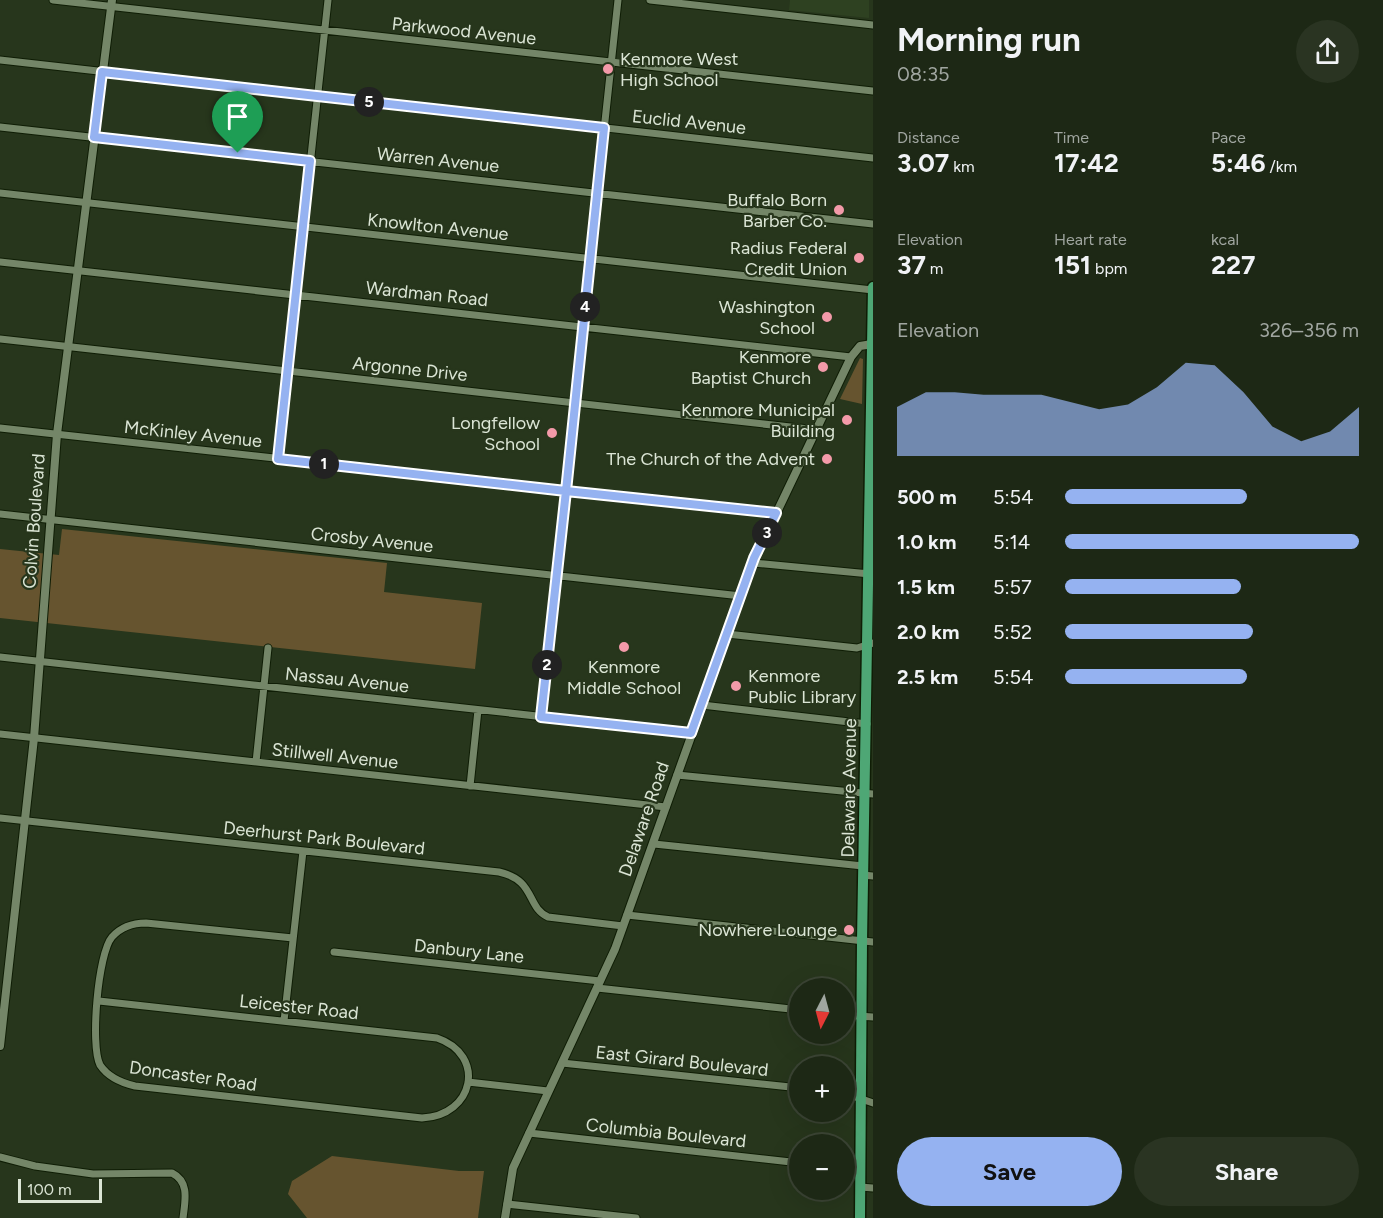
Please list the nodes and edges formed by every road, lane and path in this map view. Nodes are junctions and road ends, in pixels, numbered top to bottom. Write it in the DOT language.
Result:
graph roads {
  1 [pos="53,0"];
  2 [pos="328,0"];
  3 [pos="618,0"];
  4 [pos="650,0"];
  5 [pos="111,3"];
  6 [pos="873,25"];
  7 [pos="324,31"];
  8 [pos="0,60"];
  9 [pos="612,62"];
  10 [pos="102,72"];
  11 [pos="873,91"];
  12 [pos="317,96"];
  13 [pos="0,127"];
  14 [pos="604,128"];
  15 [pos="94,137"];
  16 [pos="873,158"];
  17 [pos="310,161"];
  18 [pos="0,193"];
  19 [pos="598,193"];
  20 [pos="86,203"];
  21 [pos="873,224"];
  22 [pos="303,227"];
  23 [pos="591,259"];
  24 [pos="0,262"];
  25 [pos="76,270"];
  26 [pos="873,289"];
  27 [pos="296,295"];
  28 [pos="583,327"];
  29 [pos="0,339"];
  30 [pos="872,344"];
  31 [pos="66,346"];
  32 [pos="851,357"];
  33 [pos="287,371"];
  34 [pos="575,403"];
  35 [pos="872,418"];
  36 [pos="0,428"];
  37 [pos="817,430"];
  38 [pos="57,434"];
  39 [pos="278,459"];
  40 [pos="566,491"];
  41 [pos="871,503"];
  42 [pos="776,513"];
  43 [pos="0,514"];
  44 [pos="50,519"];
  45 [pos="753,563"];
  46 [pos="871,574"];
  47 [pos="556,575"];
  48 [pos="741,596"];
  49 [pos="727,634"];
  50 [pos="870,644"];
  51 [pos="268,648"];
  52 [pos="0,657"];
  53 [pos="40,662"];
  54 [pos="264,686"];
  55 [pos="702,705"];
  56 [pos="870,709"];
  57 [pos="477,710"];
  58 [pos="541,717"];
  59 [pos="867,724"];
  60 [pos="691,733"];
  61 [pos="0,734"];
  62 [pos="34,738"];
  63 [pos="256,762"];
  64 [pos="677,775"];
  65 [pos="470,786"];
  66 [pos="869,794"];
  67 [pos="666,807"];
  68 [pos="0,818"];
  69 [pos="25,821"];
  70 [pos="654,844"];
  71 [pos="303,851"];
  72 [pos="866,872"];
  73 [pos="627,915"];
  74 [pos="623,926"];
  75 [pos="293,938"];
  76 [pos="867,942"];
  77 [pos="334,952"];
  78 [pos="598,984"];
  79 [pos="99,1001"];
  80 [pos="789,1009"];
  81 [pos="855,1016"];
  82 [pos="861,1016"];
  83 [pos="873,1017"];
  84 [pos="284,1021"];
  85 [pos="0,1046"];
  86 [pos="562,1062"];
  87 [pos="468,1082"];
  88 [pos="789,1087"];
  89 [pos="548,1091"];
  90 [pos="855,1096"];
  91 [pos="861,1098"];
  92 [pos="873,1103"];
  93 [pos="529,1133"];
  94 [pos="0,1157"];
  95 [pos="789,1162"];
  96 [pos="855,1169"];
  97 [pos="860,1170"];
  98 [pos="860,1187"];
  99 [pos="873,1188"];
  100 [pos="507,1204"];
  101 [pos="183,1218"];
  102 [pos="505,1218"];
  103 [pos="636,1218"];
  104 [pos="860,1218"];
  1 -- 5 [label="street, Parkwood Avenue"];
  2 -- 7 [label="street"];
  3 -- 9 [label="street"];
  4 -- 6 [label="street"];
  5 -- 7 [label="street, Parkwood Avenue"];
  5 -- 10 [label="street, Colvin Boulevard"];
  7 -- 9 [label="street, Parkwood Avenue"];
  7 -- 12 [label="street"];
  8 -- 10 [label="street, Euclid Avenue"];
  9 -- 11 [label="street, Parkwood Avenue"];
  9 -- 14 [label="street"];
  10 -- 12 [label="street, Euclid Avenue"];
  10 -- 15 [label="street, Colvin Boulevard"];
  12 -- 14 [label="street, Euclid Avenue"];
  12 -- 17 [label="street"];
  13 -- 15 [label="street, Warren Avenue"];
  14 -- 16 [label="street, Euclid Avenue"];
  14 -- 19 [label="street"];
  15 -- 17 [label="street, Warren Avenue"];
  15 -- 20 [label="street, Colvin Boulevard"];
  17 -- 19 [label="street, Warren Avenue"];
  17 -- 22 [label="street"];
  18 -- 20 [label="street, Knowlton Avenue"];
  19 -- 21 [label="street, Warren Avenue"];
  19 -- 23 [label="street"];
  20 -- 22 [label="street, Knowlton Avenue"];
  20 -- 25 [label="street, Colvin Boulevard"];
  22 -- 23 [label="street, Knowlton Avenue"];
  22 -- 27 [label="street"];
  23 -- 26 [label="street, Knowlton Avenue"];
  23 -- 28 [label="street"];
  24 -- 25 [label="street, Wardman Road"];
  25 -- 27 [label="street, Wardman Road"];
  25 -- 31 [label="street, Colvin Boulevard"];
  26 -- 30 [label="main road, Delaware Avenue"];
  27 -- 28 [label="street, Wardman Road"];
  27 -- 33 [label="street"];
  28 -- 32 [label="street, Wardman Road"];
  28 -- 34 [label="street"];
  29 -- 31 [label="street, Argonne Drive"];
  30 -- 32 [label="street"];
  30 -- 35 [label="main road, Delaware Avenue"];
  31 -- 33 [label="street, Argonne Drive"];
  31 -- 38 [label="street, Colvin Boulevard"];
  32 -- 37 [label="street, Delaware Road"];
  33 -- 34 [label="street, Argonne Drive"];
  33 -- 39 [label="street"];
  34 -- 37 [label="street, Argonne Drive"];
  34 -- 40 [label="street"];
  35 -- 41 [label="main road, Delaware Avenue"];
  36 -- 38 [label="street, McKinley Avenue"];
  37 -- 42 [label="street, Delaware Road"];
  38 -- 39 [label="street, McKinley Avenue"];
  38 -- 44 [label="street, Colvin Boulevard"];
  39 -- 40 [label="street, McKinley Avenue"];
  40 -- 42 [label="street, McKinley Avenue"];
  40 -- 47 [label="street"];
  41 -- 46 [label="main road, Delaware Avenue"];
  42 -- 45 [label="street, Delaware Road"];
  43 -- 44 [label="street, Crosby Avenue"];
  44 -- 47 [label="street, Crosby Avenue"];
  44 -- 53 [label="street, Colvin Boulevard"];
  45 -- 46 [label="street"];
  45 -- 48 [label="street, Delaware Road"];
  46 -- 50 [label="main road, Delaware Avenue"];
  47 -- 48 [label="street, Crosby Avenue"];
  47 -- 58 [label="street"];
  48 -- 49 [label="street, Delaware Road"];
  49 -- 50 [label="street"];
  49 -- 55 [label="street, Delaware Road"];
  50 -- 56 [label="main road, Delaware Avenue"];
  51 -- 54 [label="street"];
  52 -- 53 [label="street, Nassau Avenue"];
  53 -- 54 [label="street, Nassau Avenue"];
  53 -- 62 [label="street, Colvin Boulevard"];
  54 -- 57 [label="street, Nassau Avenue"];
  54 -- 63 [label="street"];
  55 -- 59 [label="street"];
  55 -- 60 [label="street, Delaware Road"];
  56 -- 59 [label="main road, Delaware Avenue"];
  57 -- 58 [label="street, Nassau Avenue"];
  57 -- 65 [label="street"];
  58 -- 60 [label="street, Nassau Avenue"];
  59 -- 66 [label="main road, Delaware Avenue"];
  60 -- 64 [label="street, Delaware Road"];
  61 -- 62 [label="street, Stillwell Avenue"];
  62 -- 63 [label="street, Stillwell Avenue"];
  62 -- 69 [label="street, Colvin Boulevard"];
  63 -- 65 [label="street, Stillwell Avenue"];
  64 -- 66 [label="street"];
  64 -- 67 [label="street, Delaware Road"];
  65 -- 67 [label="street, Stillwell Avenue"];
  66 -- 72 [label="main road, Delaware Avenue"];
  67 -- 70 [label="street, Delaware Road"];
  68 -- 69 [label="street, Deerhurst Park Boulevard"];
  69 -- 71 [label="street, Deerhurst Park Boulevard"];
  69 -- 85 [label="street, Colvin Boulevard"];
  70 -- 72 [label="street"];
  70 -- 73 [label="street, Delaware Road"];
  71 -- 74 [label="street, Deerhurst Park Boulevard"];
  71 -- 75 [label="street"];
  72 -- 76 [label="main road, Delaware Avenue"];
  73 -- 74 [label="street, Delaware Road"];
  73 -- 76 [label="street"];
  74 -- 78 [label="street, Delaware Road"];
  75 -- 79 [label="street, Doncaster Road"];
  75 -- 84 [label="street"];
  76 -- 82 [label="main road, Delaware Avenue"];
  77 -- 78 [label="street, Danbury Lane"];
  78 -- 80 [label="street, Danbury Lane"];
  78 -- 86 [label="street, Delaware Road"];
  79 -- 84 [label="street, Leicester Road"];
  79 -- 87 [label="street, Doncaster Road"];
  81 -- 82 [label="street"];
  82 -- 83 [label="street"];
  82 -- 91 [label="main road, Delaware Avenue"];
  84 -- 87 [label="street, Leicester Road"];
  86 -- 88 [label="street, East Girard Boulevard"];
  86 -- 89 [label="street, Delaware Road"];
  87 -- 89 [label="street"];
  89 -- 93 [label="street, Delaware Road"];
  90 -- 91 [label="street"];
  91 -- 92 [label="street"];
  91 -- 97 [label="main road, Delaware Avenue"];
  93 -- 95 [label="street, Columbia Boulevard"];
  93 -- 100 [label="street, Delaware Road"];
  94 -- 101 [label="street"];
  96 -- 97 [label="street"];
  97 -- 98 [label="main road, Delaware Avenue"];
  98 -- 99 [label="street"];
  98 -- 104 [label="main road, Delaware Avenue"];
  100 -- 102 [label="street, Delaware Road"];
  100 -- 103 [label="street"];
}
